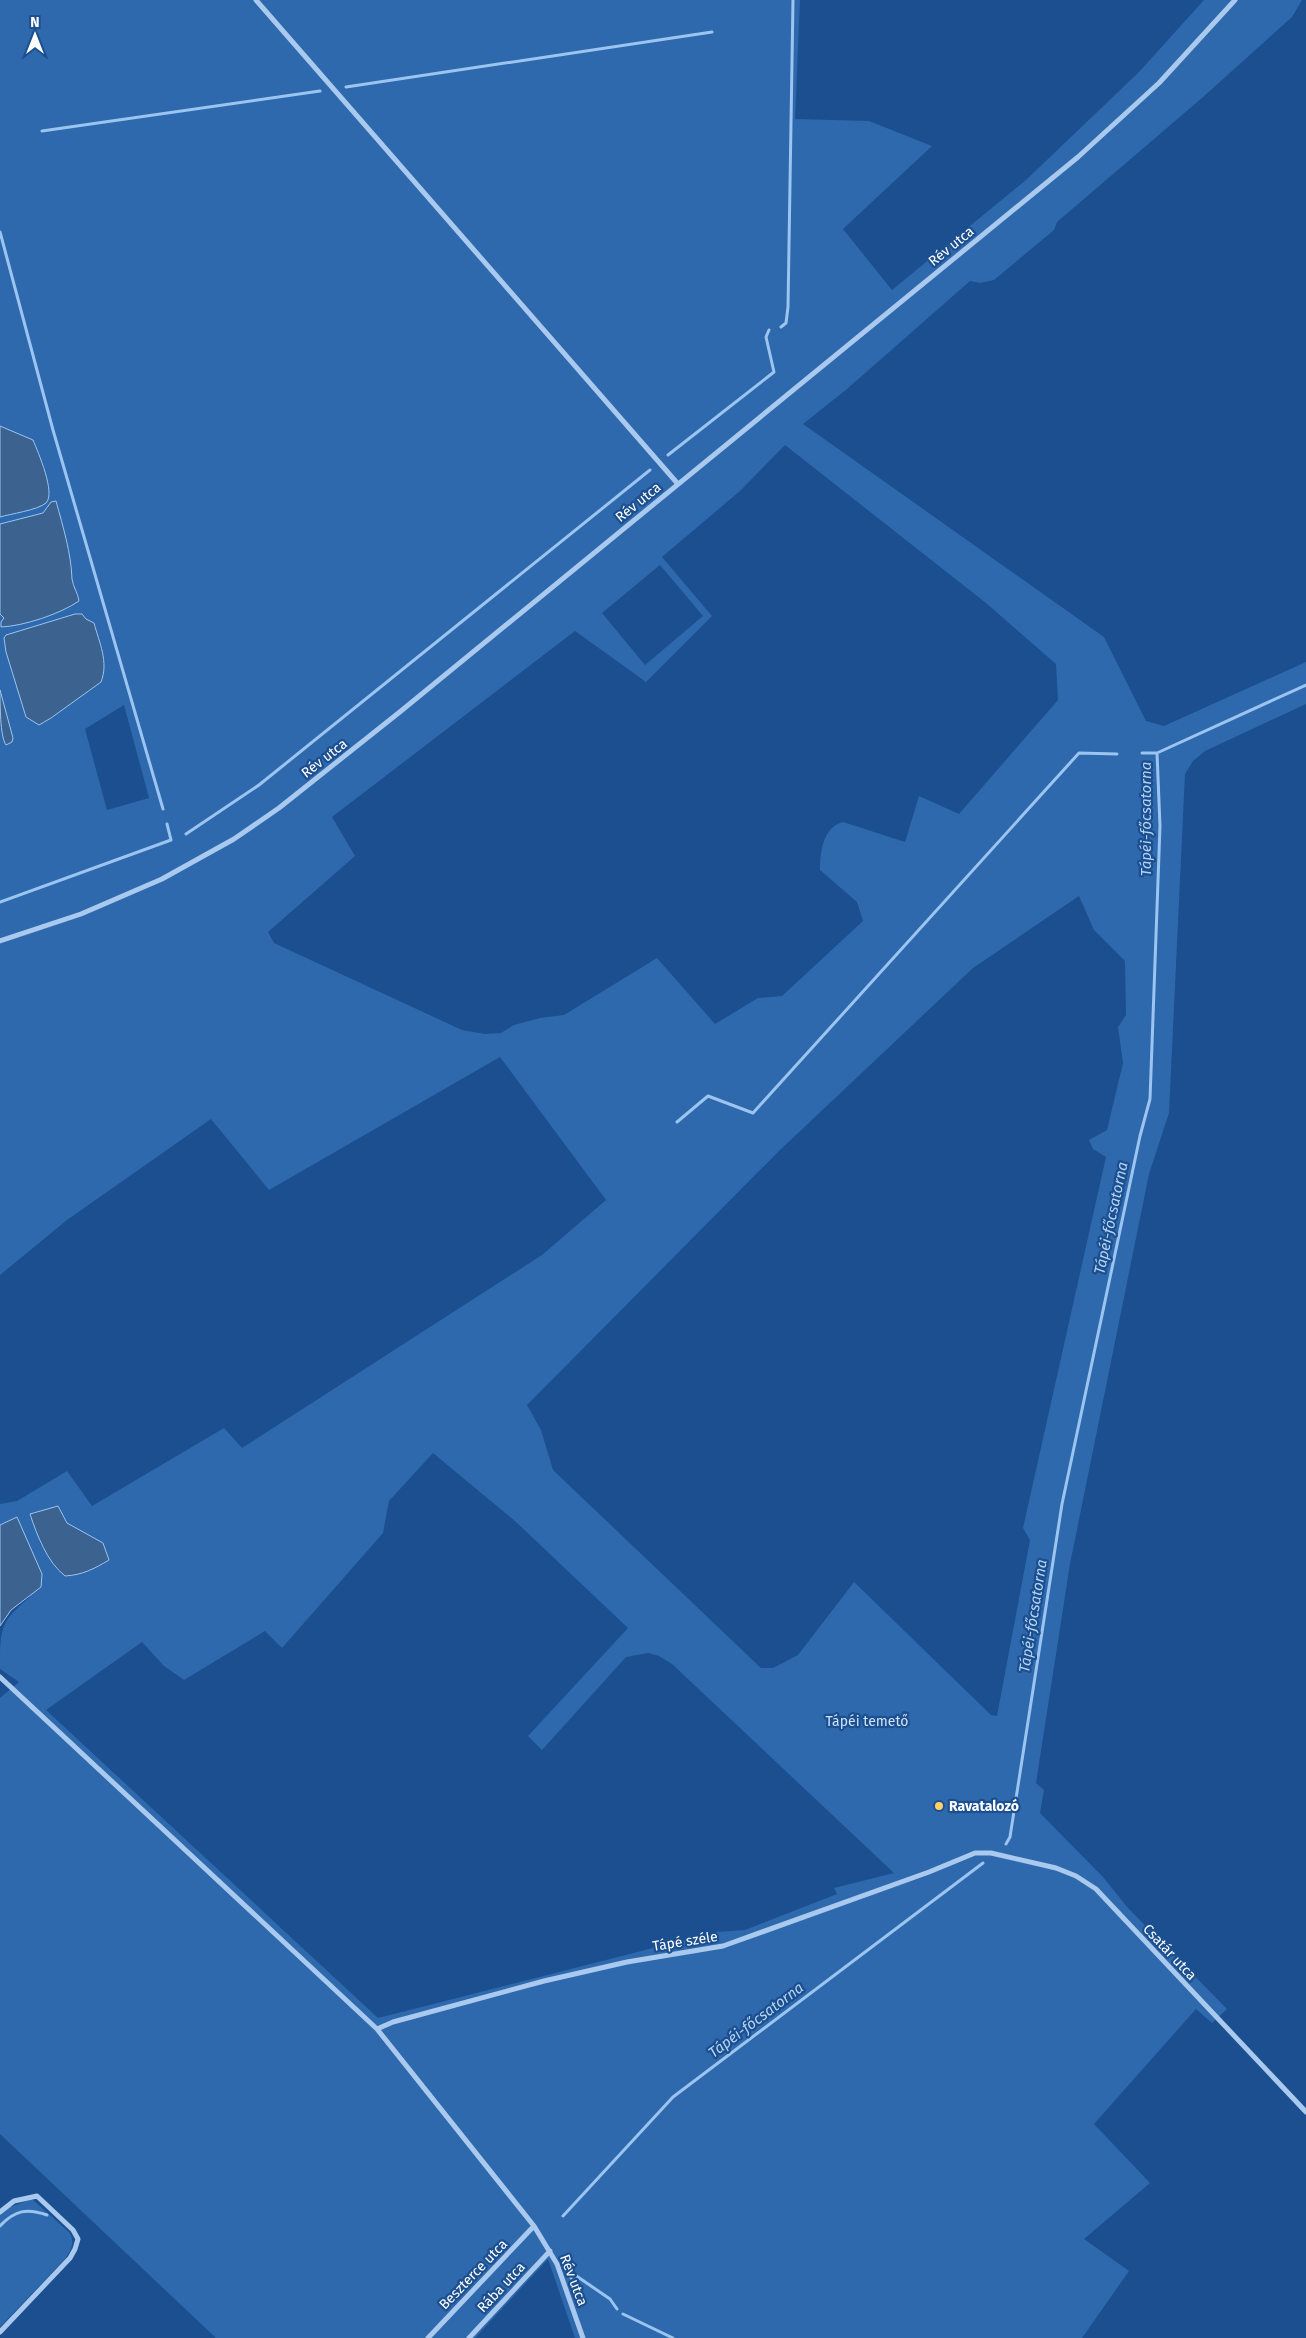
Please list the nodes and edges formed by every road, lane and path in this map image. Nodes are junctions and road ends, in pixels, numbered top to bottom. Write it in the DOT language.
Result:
graph roads {
  1 [pos="256,0"];
  2 [pos="1235,0"];
  3 [pos="678,484"];
  4 [pos="0,941"];
  5 [pos="0,1677"];
  6 [pos="990,1853"];
  7 [pos="377,2029"];
  8 [pos="1306,2112"];
  9 [pos="0,2212"];
  10 [pos="534,2226"];
  11 [pos="550,2250"];
  12 [pos="0,2332"];
  13 [pos="428,2338"];
  14 [pos="469,2338"];
  15 [pos="583,2338"];
  1 -- 3 [label="street"];
  2 -- 3 [label="street, Rév utca"];
  3 -- 4 [label="street, Rév utca"];
  5 -- 7 [label="street, Rév utca"];
  6 -- 7 [label="street, Tápé széle"];
  6 -- 8 [label="street, Csatár utca"];
  7 -- 10 [label="street, Rév utca"];
  9 -- 12 [label="street"];
  10 -- 11 [label="street, Rév utca"];
  10 -- 13 [label="street, Beszterce utca"];
  11 -- 14 [label="street, Rába utca"];
  11 -- 15 [label="street, Rév utca"];
}
